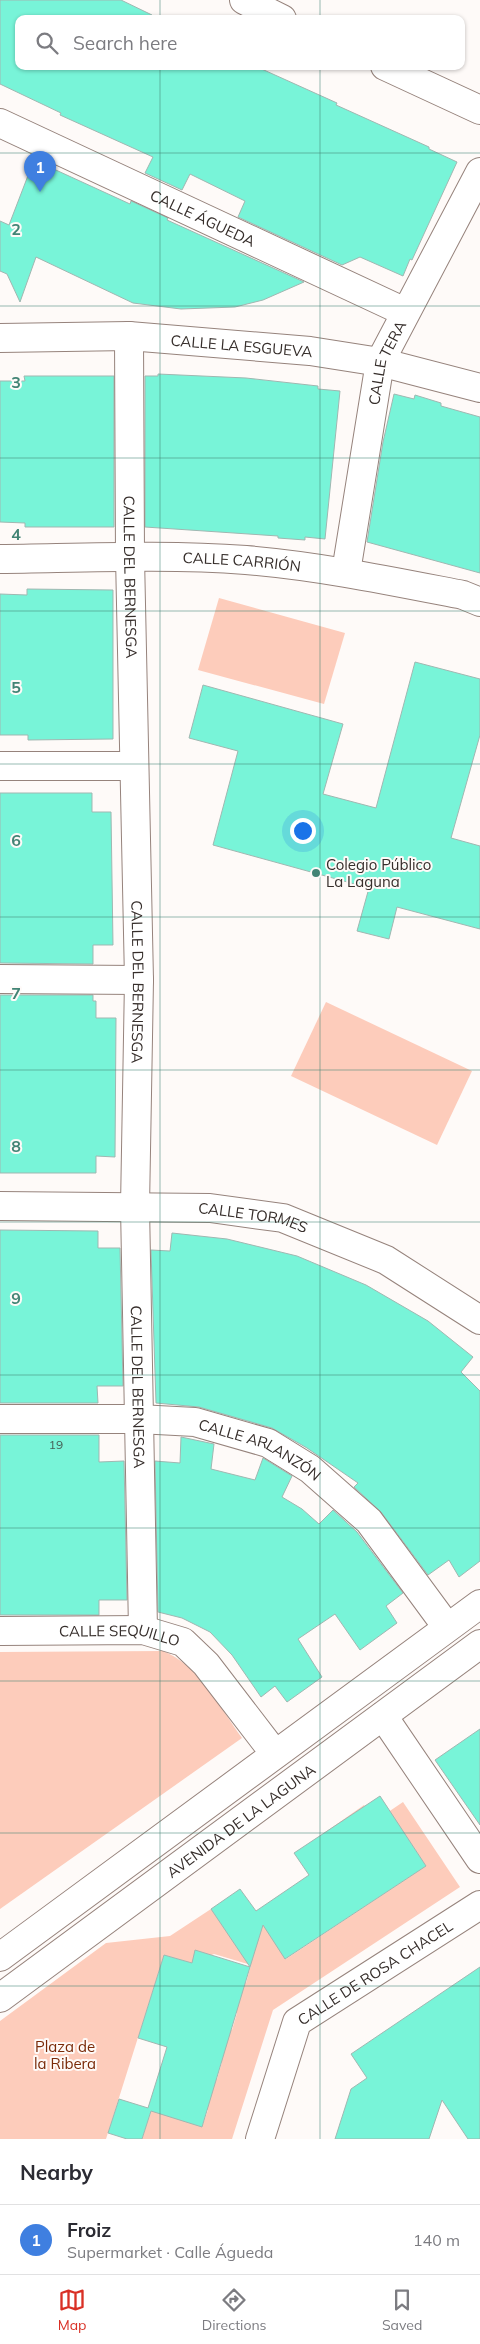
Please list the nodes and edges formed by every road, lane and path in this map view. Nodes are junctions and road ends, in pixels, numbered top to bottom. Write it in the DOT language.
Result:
graph roads {
  1 [pos="244,0"];
  2 [pos="274,15"];
  3 [pos="394,70"];
  4 [pos="480,110"];
  5 [pos="0,123"];
  6 [pos="480,172"];
  7 [pos="405,312"];
  8 [pos="129,336"];
  9 [pos="0,338"];
  10 [pos="380,362"];
  11 [pos="480,388"];
  12 [pos="130,557"];
  13 [pos="0,559"];
  14 [pos="346,572"];
  15 [pos="480,602"];
  16 [pos="0,766"];
  17 [pos="133,766"];
  18 [pos="0,979"];
  19 [pos="139,980"];
  20 [pos="0,1206"];
  21 [pos="135,1207"];
  22 [pos="480,1320"];
  23 [pos="0,1419"];
  24 [pos="138,1419"];
  25 [pos="480,1604"];
  26 [pos="448,1628"];
  27 [pos="143,1630"];
  28 [pos="0,1631"];
  29 [pos="480,1644"];
  30 [pos="383,1716"];
  31 [pos="275,1754"];
  32 [pos="480,1859"];
  33 [pos="480,1905"];
  34 [pos="0,1957"];
  35 [pos="0,1998"];
  36 [pos="260,2139"];
  1 -- 2 [label="street"];
  3 -- 4 [label="street"];
  5 -- 7 [label="street, CALLE ÁGUEDA"];
  6 -- 7 [label="street, CALLE TERA"];
  7 -- 10 [label="street, CALLE TERA"];
  8 -- 9 [label="street, CALLE LA ESGUEVA"];
  8 -- 10 [label="street, CALLE LA ESGUEVA"];
  8 -- 12 [label="street, CALLE DEL BERNESGA"];
  10 -- 11 [label="street, CALLE LA ESGUEVA"];
  10 -- 14 [label="street, CALLE TERA"];
  12 -- 13 [label="street, CALLE CARRIÓN"];
  12 -- 14 [label="street, CALLE CARRIÓN"];
  12 -- 17 [label="street, CALLE DEL BERNESGA"];
  14 -- 15 [label="street, CALLE CARRIÓN"];
  16 -- 17 [label="street"];
  17 -- 19 [label="street, CALLE DEL BERNESGA"];
  18 -- 19 [label="street"];
  19 -- 21 [label="street, CALLE DEL BERNESGA"];
  20 -- 21 [label="street, CALLE TORMES"];
  21 -- 22 [label="street, CALLE TORMES"];
  21 -- 24 [label="street, CALLE DEL BERNESGA"];
  23 -- 24 [label="street, CALLE ARLANZÓN"];
  24 -- 26 [label="street, CALLE ARLANZÓN"];
  24 -- 27 [label="street, CALLE DEL BERNESGA"];
  25 -- 26 [label="street"];
  26 -- 31 [label="street"];
  27 -- 28 [label="street, CALLE SEQUILLO"];
  27 -- 31 [label="street, CALLE SEQUILLO"];
  29 -- 30 [label="street, AVENIDA DE LA LAGUNA"];
  30 -- 32 [label="street"];
  30 -- 35 [label="street, AVENIDA DE LA LAGUNA"];
  31 -- 34 [label="street"];
  33 -- 36 [label="street, CALLE DE ROSA CHACEL"];
}
